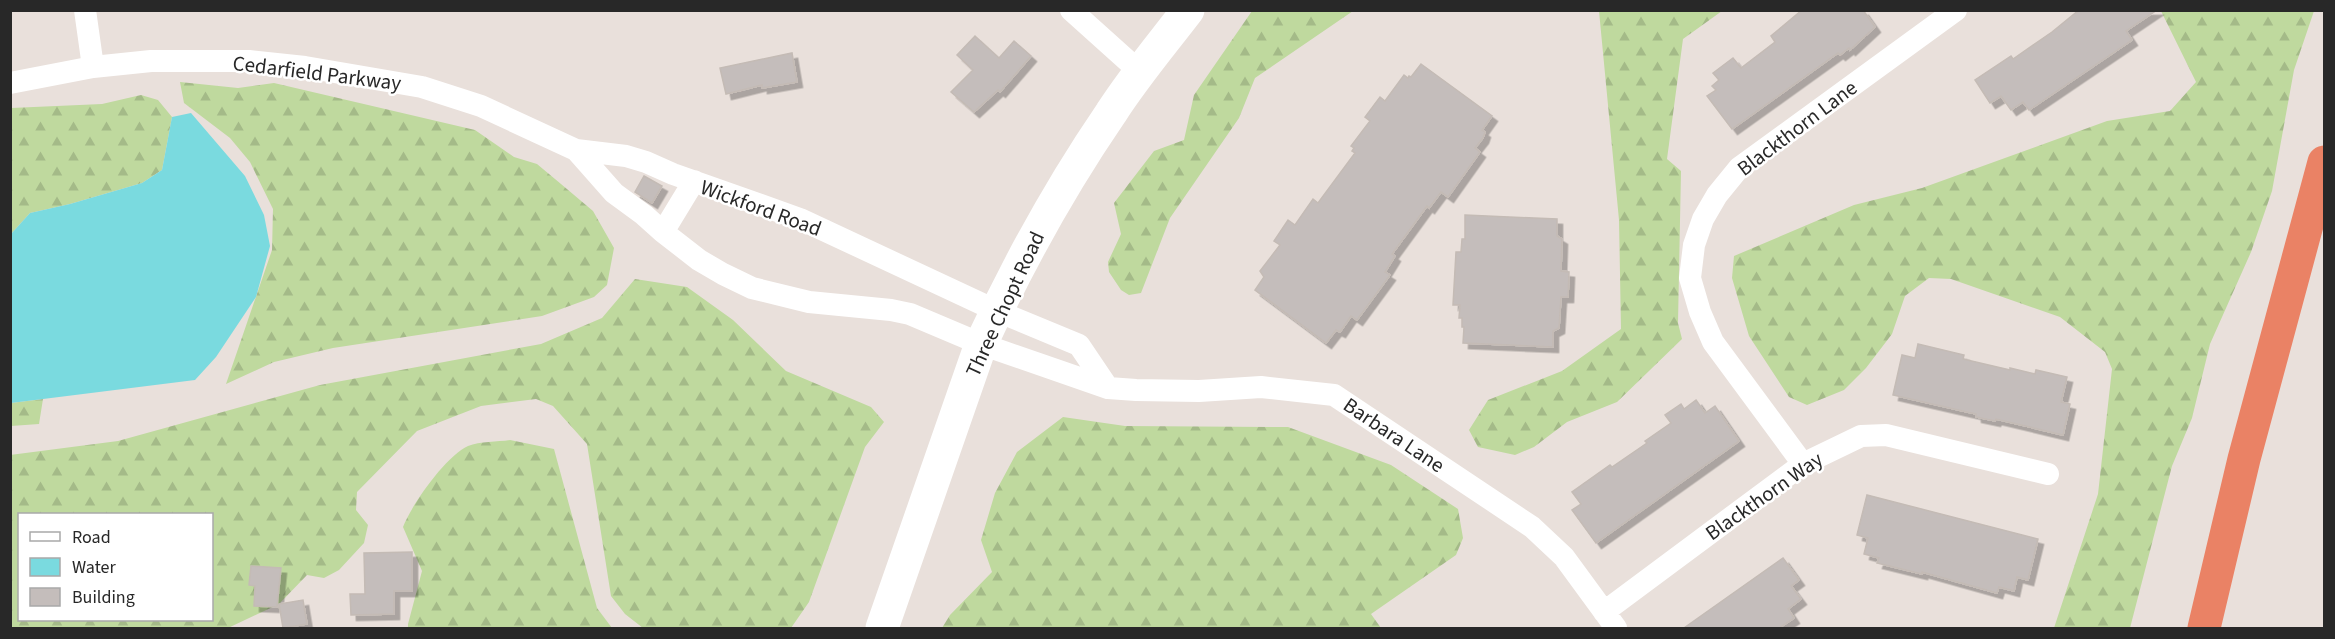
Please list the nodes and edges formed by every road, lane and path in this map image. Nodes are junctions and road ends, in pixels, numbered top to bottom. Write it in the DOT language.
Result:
graph roads {
  1 [pos="85,10"];
  2 [pos="1071,10"];
  3 [pos="1188,10"];
  4 [pos="1956,10"];
  5 [pos="93,68"];
  6 [pos="1140,72"];
  7 [pos="10,83"];
  8 [pos="576,150"];
  9 [pos="2325,162"];
  10 [pos="694,182"];
  11 [pos="663,232"];
  12 [pos="997,310"];
  13 [pos="981,344"];
  14 [pos="1108,387"];
  15 [pos="1803,464"];
  16 [pos="2048,474"];
  17 [pos="1610,620"];
  18 [pos="882,628"];
  19 [pos="2204,628"];
  1 -- 5 [label="street"];
  2 -- 6 [label="street"];
  3 -- 6 [label="main road, Three Chopt Road"];
  4 -- 15 [label="street, Blackthorn Lane"];
  5 -- 7 [label="street, Cedarfield Parkway"];
  5 -- 8 [label="street, Cedarfield Parkway"];
  6 -- 12 [label="main road, Three Chopt Road"];
  8 -- 10 [label="street, Cedarfield Parkway"];
  8 -- 11 [label="street, Cedarfield Parkway"];
  9 -- 19 [label="highway"];
  10 -- 11 [label="street, Wickford Road"];
  10 -- 12 [label="street, Wickford Road"];
  11 -- 13 [label="street"];
  12 -- 13 [label="main road, Three Chopt Road"];
  12 -- 14 [label="street"];
  13 -- 14 [label="street, Barbara Lane"];
  13 -- 18 [label="main road, Three Chopt Road"];
  14 -- 17 [label="street, Barbara Lane"];
  15 -- 16 [label="street, Blackthorn Way"];
  15 -- 17 [label="street, Blackthorn Way"];
}
